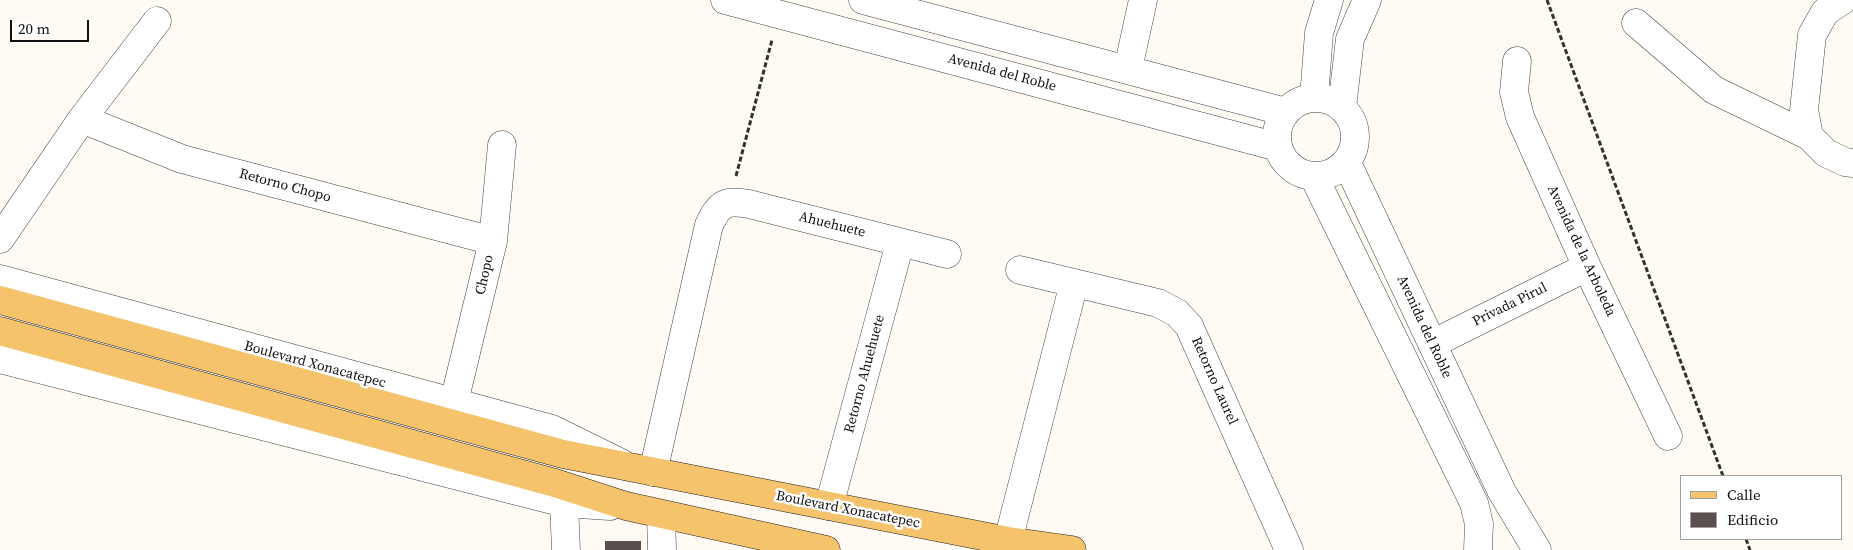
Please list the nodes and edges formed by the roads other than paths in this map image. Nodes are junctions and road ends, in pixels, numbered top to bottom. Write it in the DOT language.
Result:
graph roads {
  1 [pos="725,0"];
  2 [pos="863,0"];
  3 [pos="1143,0"];
  4 [pos="1329,0"];
  5 [pos="1367,0"];
  6 [pos="1843,0"];
  7 [pos="950,11"];
  8 [pos="157,21"];
  9 [pos="1636,23"];
  10 [pos="1517,61"];
  11 [pos="1128,68"];
  12 [pos="1314,98"];
  13 [pos="1342,107"];
  14 [pos="1286,112"];
  15 [pos="82,119"];
  16 [pos="1809,136"];
  17 [pos="502,145"];
  18 [pos="1278,147"];
  19 [pos="1347,163"];
  20 [pos="1853,163"];
  21 [pos="1314,177"];
  22 [pos="0,240"];
  23 [pos="492,241"];
  24 [pos="900,243"];
  25 [pos="947,254"];
  26 [pos="1587,267"];
  27 [pos="1020,270"];
  28 [pos="0,279"];
  29 [pos="1074,283"];
  30 [pos="0,300"];
  31 [pos="0,331"];
  32 [pos="1432,344"];
  33 [pos="0,359"];
  34 [pos="454,402"];
  35 [pos="1668,436"];
  36 [pos="625,465"];
  37 [pos="653,472"];
  38 [pos="1502,492"];
  39 [pos="560,493"];
  40 [pos="1474,503"];
  41 [pos="829,506"];
  42 [pos="661,515"];
  43 [pos="1008,541"];
  44 [pos="566,550"];
  45 [pos="662,550"];
  46 [pos="826,550"];
  47 [pos="1072,550"];
  48 [pos="1289,550"];
  49 [pos="1478,550"];
  50 [pos="1537,550"];
  1 -- 18 [label="street, Avenida del Roble"];
  2 -- 7 [label="street"];
  3 -- 11 [label="street"];
  4 -- 12 [label="street"];
  5 -- 13 [label="street"];
  6 -- 16 [label="street"];
  7 -- 11 [label="street"];
  8 -- 15 [label="street"];
  9 -- 16 [label="street"];
  10 -- 26 [label="street, Avenida de la Arboleda"];
  11 -- 14 [label="street"];
  12 -- 13 [label="street"];
  12 -- 14 [label="street"];
  13 -- 19 [label="street"];
  14 -- 18 [label="street"];
  15 -- 22 [label="street"];
  15 -- 23 [label="street, Retorno Chopo"];
  16 -- 20 [label="street"];
  17 -- 23 [label="street, Chopo"];
  18 -- 21 [label="street"];
  19 -- 21 [label="street"];
  19 -- 32 [label="street, Avenida del Roble"];
  21 -- 40 [label="street"];
  23 -- 34 [label="street, Chopo"];
  24 -- 25 [label="street, Ahuehuete"];
  24 -- 37 [label="street, Ahuehuete"];
  24 -- 41 [label="street, Retorno Ahuehuete"];
  26 -- 32 [label="street, Privada Pirul"];
  26 -- 35 [label="street, Avenida de la Arboleda"];
  27 -- 29 [label="street, Retorno Laurel"];
  28 -- 34 [label="street, Boulevard Xonacatepec"];
  29 -- 43 [label="street"];
  29 -- 48 [label="street, Retorno Laurel"];
  30 -- 36 [label="main road, Boulevard Xonacatepec"];
  31 -- 39 [label="main road"];
  32 -- 38 [label="street, Avenida del Roble"];
  33 -- 39 [label="street"];
  34 -- 36 [label="street, Boulevard Xonacatepec"];
  36 -- 37 [label="main road, Boulevard Xonacatepec"];
  37 -- 41 [label="main road, Boulevard Xonacatepec"];
  38 -- 40 [label="street"];
  38 -- 50 [label="street, Avenida del Roble"];
  39 -- 42 [label="main road"];
  39 -- 44 [label="street"];
  40 -- 49 [label="street"];
  41 -- 43 [label="main road, Boulevard Xonacatepec"];
  42 -- 45 [label="street"];
  42 -- 46 [label="main road"];
  43 -- 47 [label="main road, Boulevard Xonacatepec"];
}
